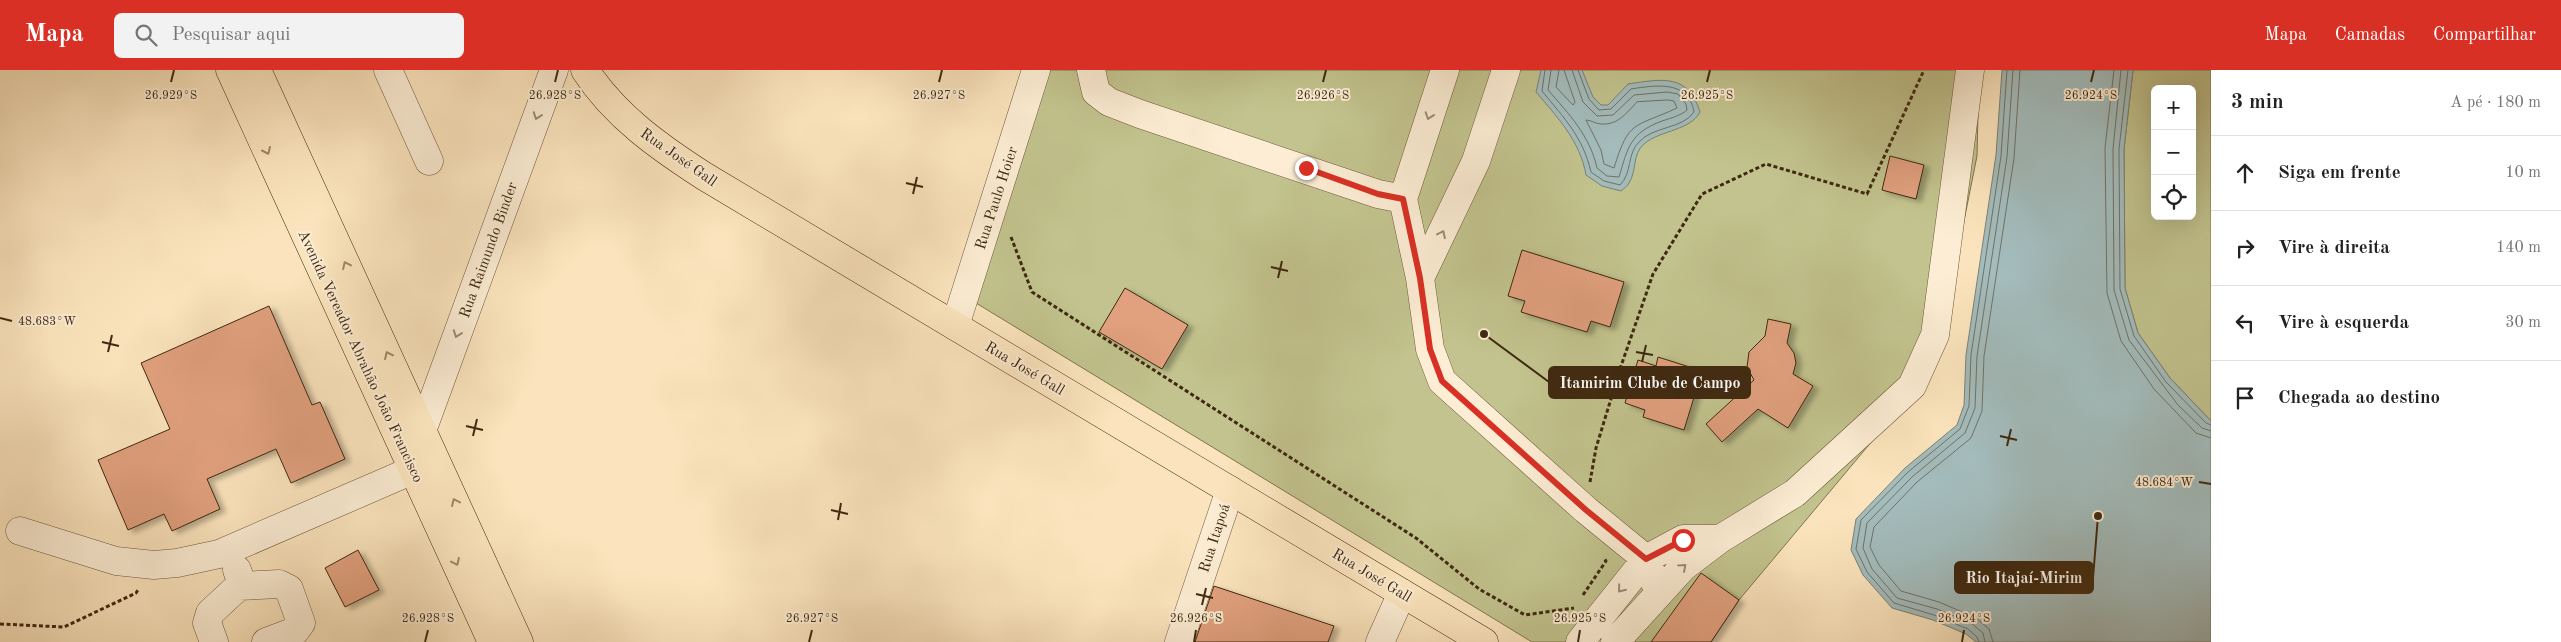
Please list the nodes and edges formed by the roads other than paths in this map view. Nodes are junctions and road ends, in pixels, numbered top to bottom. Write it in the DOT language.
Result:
graph roads {
  1 [pos="230,70"];
  2 [pos="257,70"];
  3 [pos="388,70"];
  4 [pos="554,70"];
  5 [pos="585,70"];
  6 [pos="1036,70"];
  7 [pos="1091,70"];
  8 [pos="1445,70"];
  9 [pos="1506,70"];
  10 [pos="1970,70"];
  11 [pos="429,161"];
  12 [pos="1403,199"];
  13 [pos="1420,278"];
  14 [pos="955,326"];
  15 [pos="422,431"];
  16 [pos="413,470"];
  17 [pos="1230,490"];
  18 [pos="20,531"];
  19 [pos="1720,539"];
  20 [pos="230,550"];
  21 [pos="1646,559"];
  22 [pos="239,586"];
  23 [pos="1402,593"];
  24 [pos="1659,593"];
  25 [pos="214,642"];
  26 [pos="266,642"];
  27 [pos="492,642"];
  28 [pos="519,642"];
  29 [pos="1179,642"];
  30 [pos="1380,642"];
  31 [pos="1484,642"];
  32 [pos="1580,642"];
  33 [pos="1615,642"];
  1 -- 16 [label="main road, Avenida Vereador Abrahão João Francisco, one-way"];
  15 -- 2 [label="main road, Avenida Vereador Abrahão João Francisco, one-way"];
  3 -- 11 [label="street"];
  4 -- 15 [label="street, Rua Raimundo Binder, one-way"];
  5 -- 14 [label="main road, Rua José Gall"];
  6 -- 14 [label="street, Rua Paulo Hoier"];
  7 -- 12 [label="street"];
  8 -- 12 [label="street, one-way"];
  13 -- 9 [label="street, one-way"];
  10 -- 19 [label="street"];
  12 -- 13 [label="street"];
  13 -- 21 [label="street"];
  14 -- 17 [label="main road, Rua José Gall"];
  28 -- 15 [label="main road, Avenida Vereador Abrahão João Francisco, one-way"];
  16 -- 20 [label="street"];
  16 -- 27 [label="main road, Avenida Vereador Abrahão João Francisco, one-way"];
  17 -- 23 [label="main road, Rua José Gall"];
  17 -- 29 [label="street, Rua Itapoá"];
  18 -- 20 [label="street"];
  19 -- 21 [label="street"];
  24 -- 19 [label="street, one-way"];
  20 -- 22 [label="street"];
  21 -- 24 [label="street"];
  21 -- 32 [label="street, one-way"];
  22 -- 25 [label="street"];
  22 -- 26 [label="street"];
  23 -- 30 [label="street"];
  23 -- 31 [label="main road, Rua José Gall"];
  24 -- 33 [label="street"];
}
